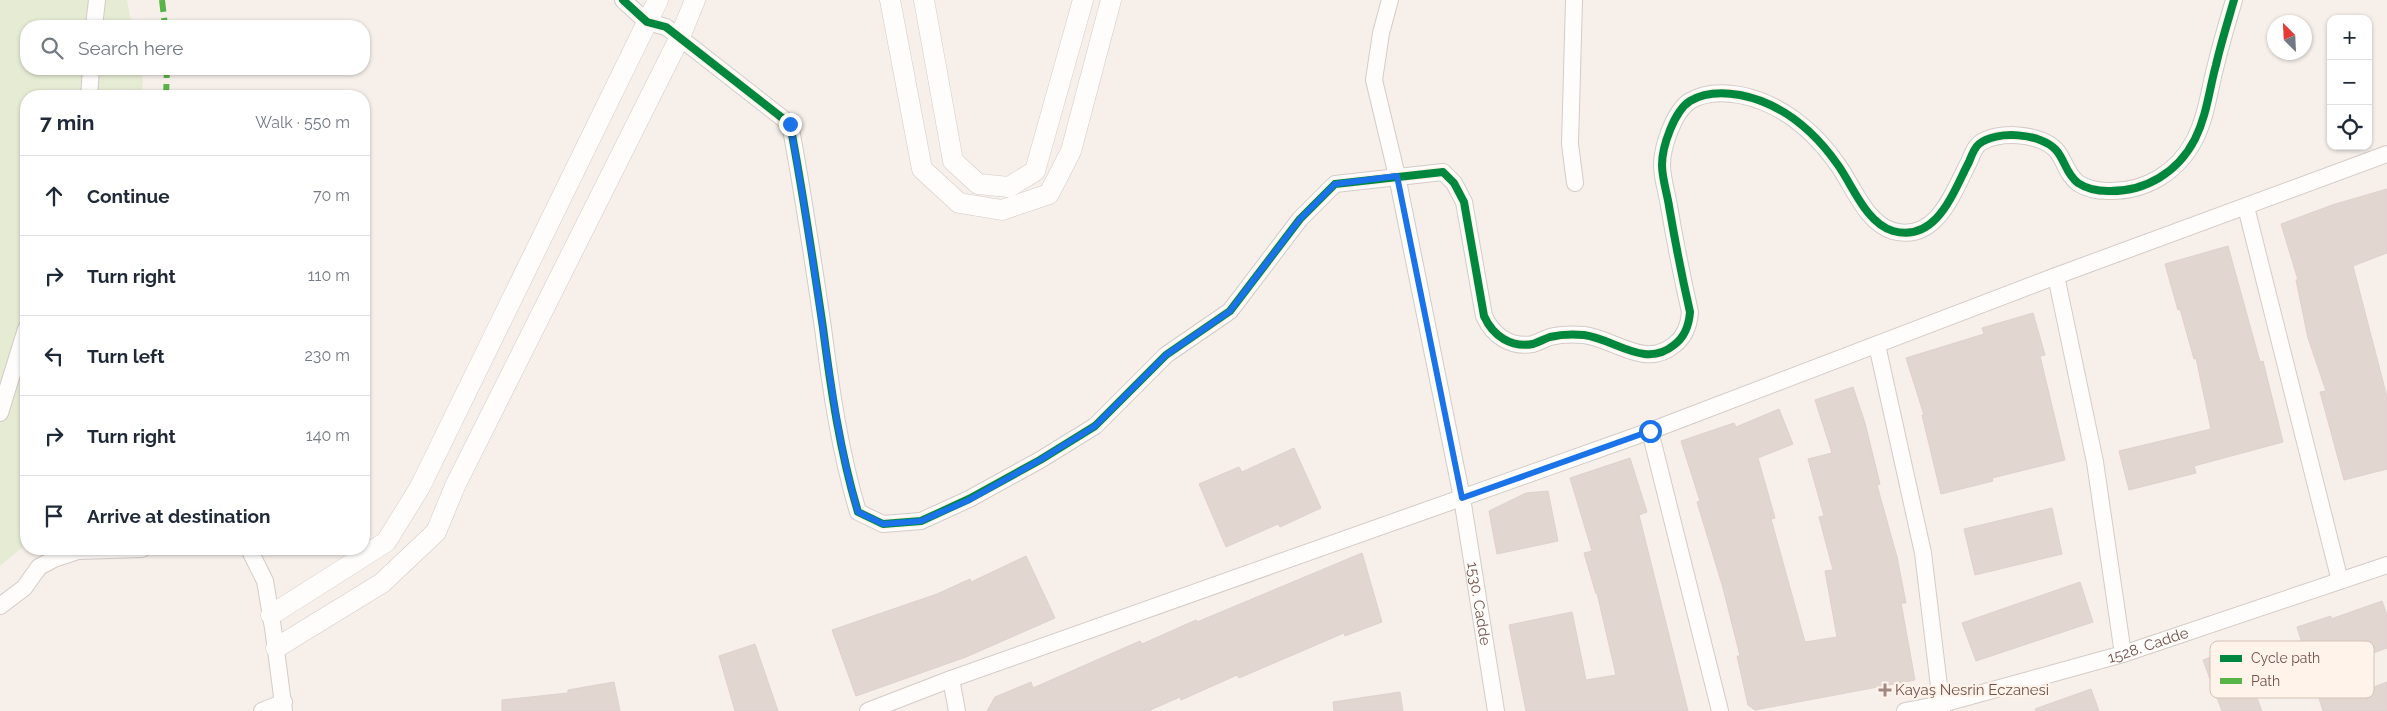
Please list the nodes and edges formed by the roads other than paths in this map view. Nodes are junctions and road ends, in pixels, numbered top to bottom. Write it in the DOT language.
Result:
graph roads {
  1 [pos="97,0"];
  2 [pos="622,0"];
  3 [pos="658,0"];
  4 [pos="695,0"];
  5 [pos="890,0"];
  6 [pos="924,0"];
  7 [pos="1083,0"];
  8 [pos="1111,0"];
  9 [pos="1390,0"];
  10 [pos="1574,0"];
  11 [pos="2234,0"];
  12 [pos="95,20"];
  13 [pos="647,22"];
  14 [pos="680,37"];
  15 [pos="91,75"];
  16 [pos="89,90"];
  17 [pos="2387,154"];
  18 [pos="1397,176"];
  19 [pos="1575,183"];
  20 [pos="2246,207"];
  21 [pos="2056,276"];
  22 [pos="1877,345"];
  23 [pos="20,348"];
  24 [pos="0,412"];
  25 [pos="1650,431"];
  26 [pos="1462,498"];
  27 [pos="370,552"];
  28 [pos="66,555"];
  29 [pos="252,555"];
  30 [pos="366,555"];
  31 [pos="2387,565"];
  32 [pos="2340,581"];
  33 [pos="0,606"];
  34 [pos="271,615"];
  35 [pos="276,648"];
  36 [pos="2123,654"];
  37 [pos="951,679"];
  38 [pos="284,706"];
  39 [pos="1942,707"];
  40 [pos="262,711"];
  41 [pos="868,711"];
  42 [pos="957,711"];
  43 [pos="1496,711"];
  44 [pos="1720,711"];
  45 [pos="1905,711"];
  1 -- 12 [label="street"];
  2 -- 13 [label="street"];
  3 -- 13 [label="street"];
  4 -- 14 [label="street"];
  5 -- 8 [label="street"];
  6 -- 7 [label="street"];
  9 -- 18 [label="street, 1530. Cadde"];
  10 -- 19 [label="street"];
  11 -- 18 [label="street"];
  13 -- 14 [label="street"];
  13 -- 27 [label="street"];
  14 -- 18 [label="street"];
  14 -- 35 [label="street"];
  15 -- 16 [label="street"];
  17 -- 20 [label="street"];
  18 -- 26 [label="street, 1530. Cadde"];
  20 -- 21 [label="street"];
  20 -- 32 [label="street"];
  21 -- 22 [label="street"];
  21 -- 36 [label="street"];
  22 -- 25 [label="street"];
  22 -- 39 [label="street"];
  23 -- 24 [label="street"];
  25 -- 26 [label="street"];
  25 -- 44 [label="street"];
  26 -- 37 [label="street"];
  26 -- 43 [label="street, 1530. Cadde"];
  28 -- 33 [label="street"];
  29 -- 34 [label="street"];
  30 -- 34 [label="street"];
  31 -- 32 [label="street, 1528. Cadde"];
  32 -- 36 [label="street, 1528. Cadde"];
  34 -- 35 [label="street"];
  35 -- 38 [label="street"];
  36 -- 39 [label="street, 1528. Cadde"];
  37 -- 41 [label="street"];
  37 -- 42 [label="street"];
  38 -- 40 [label="street"];
  39 -- 45 [label="street, 1528. Cadde"];
}
